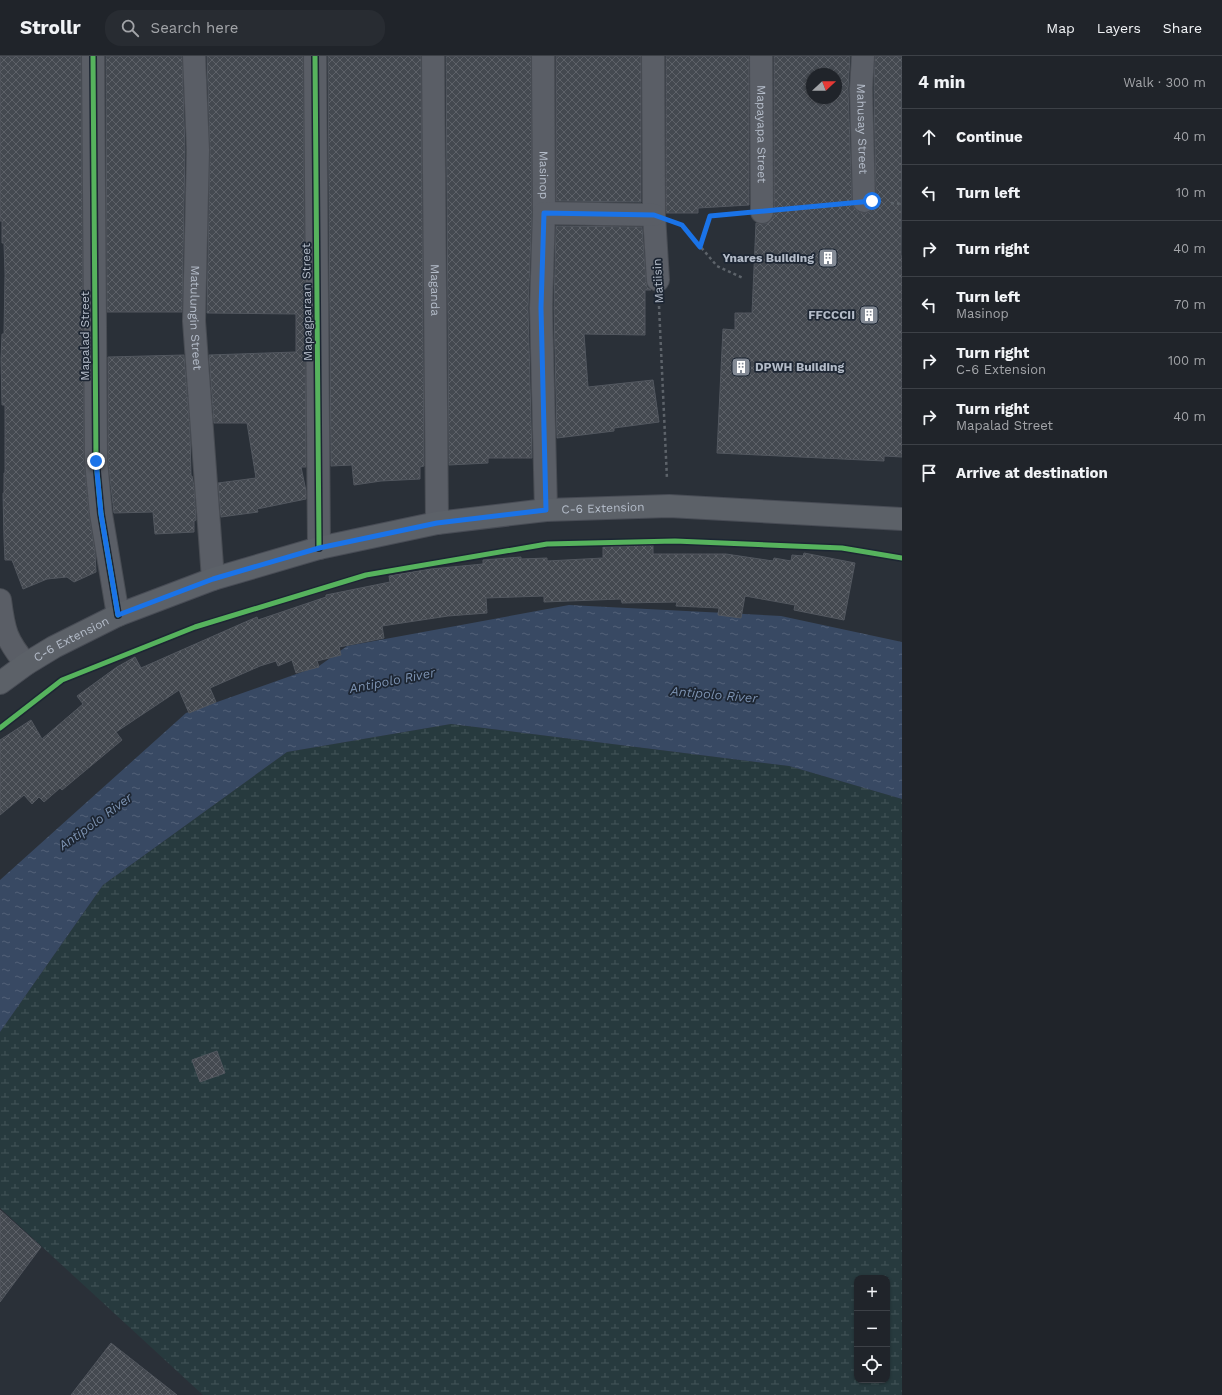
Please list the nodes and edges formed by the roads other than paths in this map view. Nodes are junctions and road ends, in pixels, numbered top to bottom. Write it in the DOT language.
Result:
graph roads {
  1 [pos="93,56"];
  2 [pos="194,56"];
  3 [pos="315,56"];
  4 [pos="433,56"];
  5 [pos="543,56"];
  6 [pos="653,56"];
  7 [pos="761,56"];
  8 [pos="862,56"];
  9 [pos="864,201"];
  10 [pos="762,212"];
  11 [pos="544,213"];
  12 [pos="654,215"];
  13 [pos="658,280"];
  14 [pos="546,510"];
  15 [pos="902,519"];
  16 [pos="437,523"];
  17 [pos="319,548"];
  18 [pos="213,579"];
  19 [pos="0,600"];
  20 [pos="118,615"];
  21 [pos="26,664"];
  22 [pos="0,683"];
  1 -- 20 [label="street, Mapalad Street"];
  2 -- 18 [label="street, Matulungin Street"];
  3 -- 17 [label="street, Mapagparaan Street"];
  4 -- 16 [label="street, Maganda"];
  5 -- 11 [label="street, Masinop"];
  6 -- 12 [label="street, Matiisin"];
  7 -- 10 [label="street, Mapayapa Street"];
  8 -- 9 [label="street, Mahusay Street"];
  11 -- 12 [label="street"];
  11 -- 14 [label="street, Masinop"];
  12 -- 13 [label="street, Matiisin"];
  14 -- 15 [label="main road, C-6 Extension"];
  14 -- 16 [label="main road, C-6 Extension"];
  16 -- 17 [label="main road, C-6 Extension"];
  17 -- 18 [label="main road, C-6 Extension"];
  18 -- 20 [label="main road, C-6 Extension"];
  19 -- 21 [label="street"];
  20 -- 21 [label="main road, C-6 Extension"];
  21 -- 22 [label="main road, C-6 Extension"];
}
